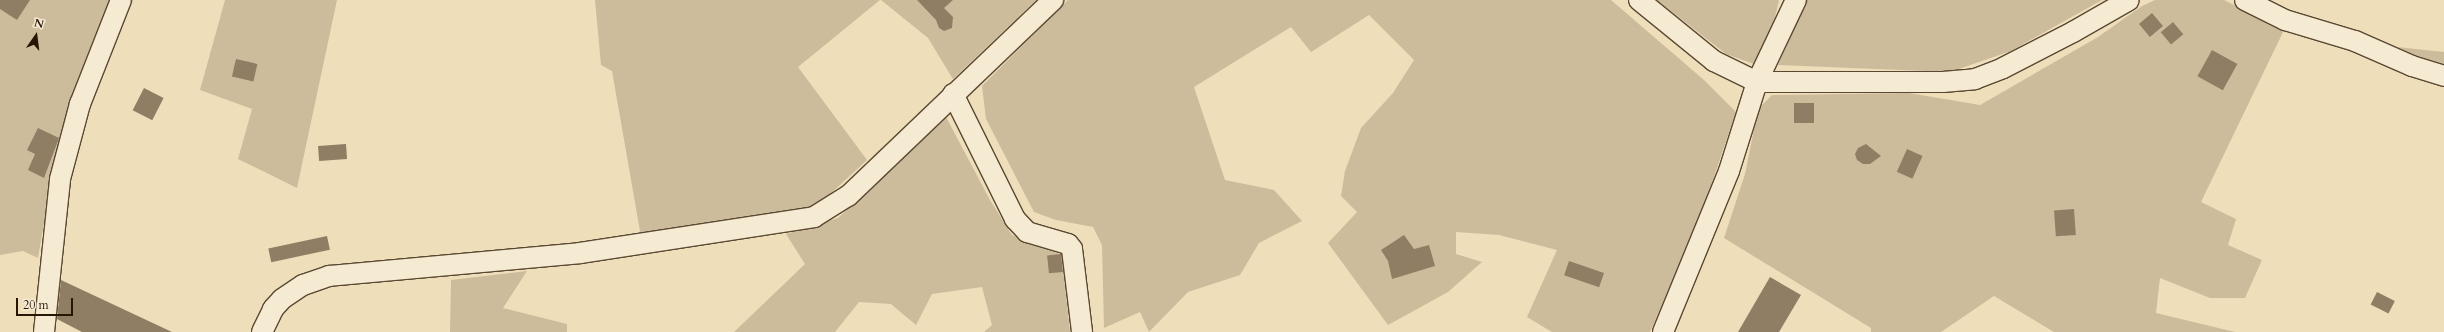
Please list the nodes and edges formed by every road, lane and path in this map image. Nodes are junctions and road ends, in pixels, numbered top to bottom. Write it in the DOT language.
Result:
graph roads {
  1 [pos="121,0"];
  2 [pos="1053,0"];
  3 [pos="1639,0"];
  4 [pos="1796,0"];
  5 [pos="2129,0"];
  6 [pos="2245,0"];
  7 [pos="2444,76"];
  8 [pos="1757,82"];
  9 [pos="953,94"];
  10 [pos="44,332"];
  11 [pos="262,332"];
  12 [pos="1082,332"];
  13 [pos="1663,332"];
  1 -- 10 [label="street"];
  2 -- 9 [label="street"];
  3 -- 8 [label="street"];
  4 -- 8 [label="street"];
  5 -- 8 [label="street"];
  6 -- 7 [label="street"];
  8 -- 13 [label="street"];
  9 -- 11 [label="street"];
  9 -- 12 [label="street"];
}
